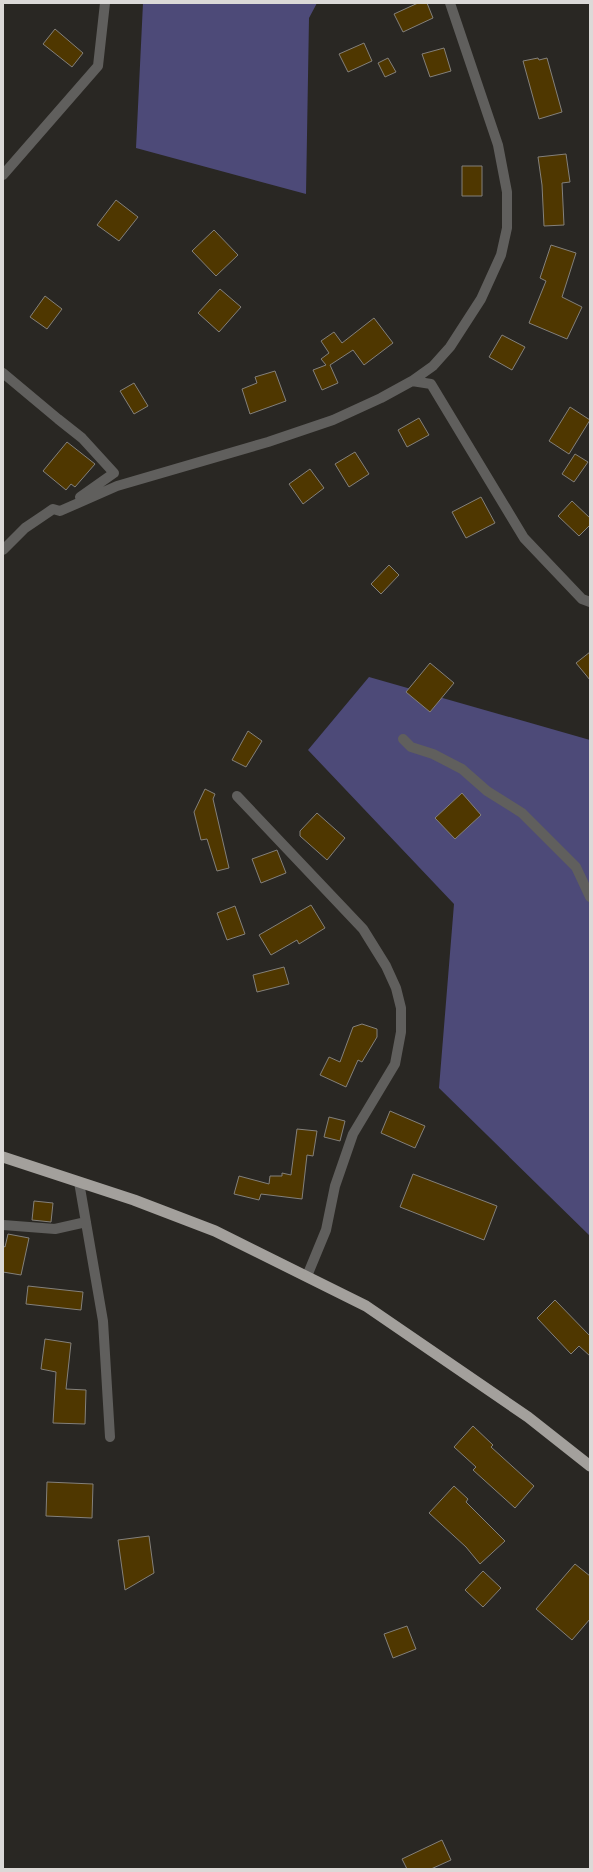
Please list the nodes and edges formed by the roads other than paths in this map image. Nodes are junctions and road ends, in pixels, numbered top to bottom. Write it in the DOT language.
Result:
graph roads {
  1 [pos="105,3"];
  2 [pos="450,3"];
  3 [pos="3,175"];
  4 [pos="3,373"];
  5 [pos="412,381"];
  6 [pos="60,511"];
  7 [pos="3,550"];
  8 [pos="590,602"];
  9 [pos="403,739"];
  10 [pos="237,796"];
  11 [pos="590,897"];
  12 [pos="3,1156"];
  13 [pos="79,1182"];
  14 [pos="86,1222"];
  15 [pos="3,1225"];
  16 [pos="307,1276"];
  17 [pos="110,1437"];
  18 [pos="589,1465"];
  1 -- 3 [label="street"];
  2 -- 5 [label="street"];
  4 -- 6 [label="street"];
  5 -- 6 [label="street"];
  5 -- 8 [label="street"];
  6 -- 7 [label="street"];
  9 -- 11 [label="street"];
  10 -- 16 [label="street"];
  12 -- 13 [label="highway"];
  13 -- 14 [label="street"];
  13 -- 16 [label="highway"];
  14 -- 15 [label="street"];
  14 -- 17 [label="street"];
  16 -- 18 [label="highway"];
}
